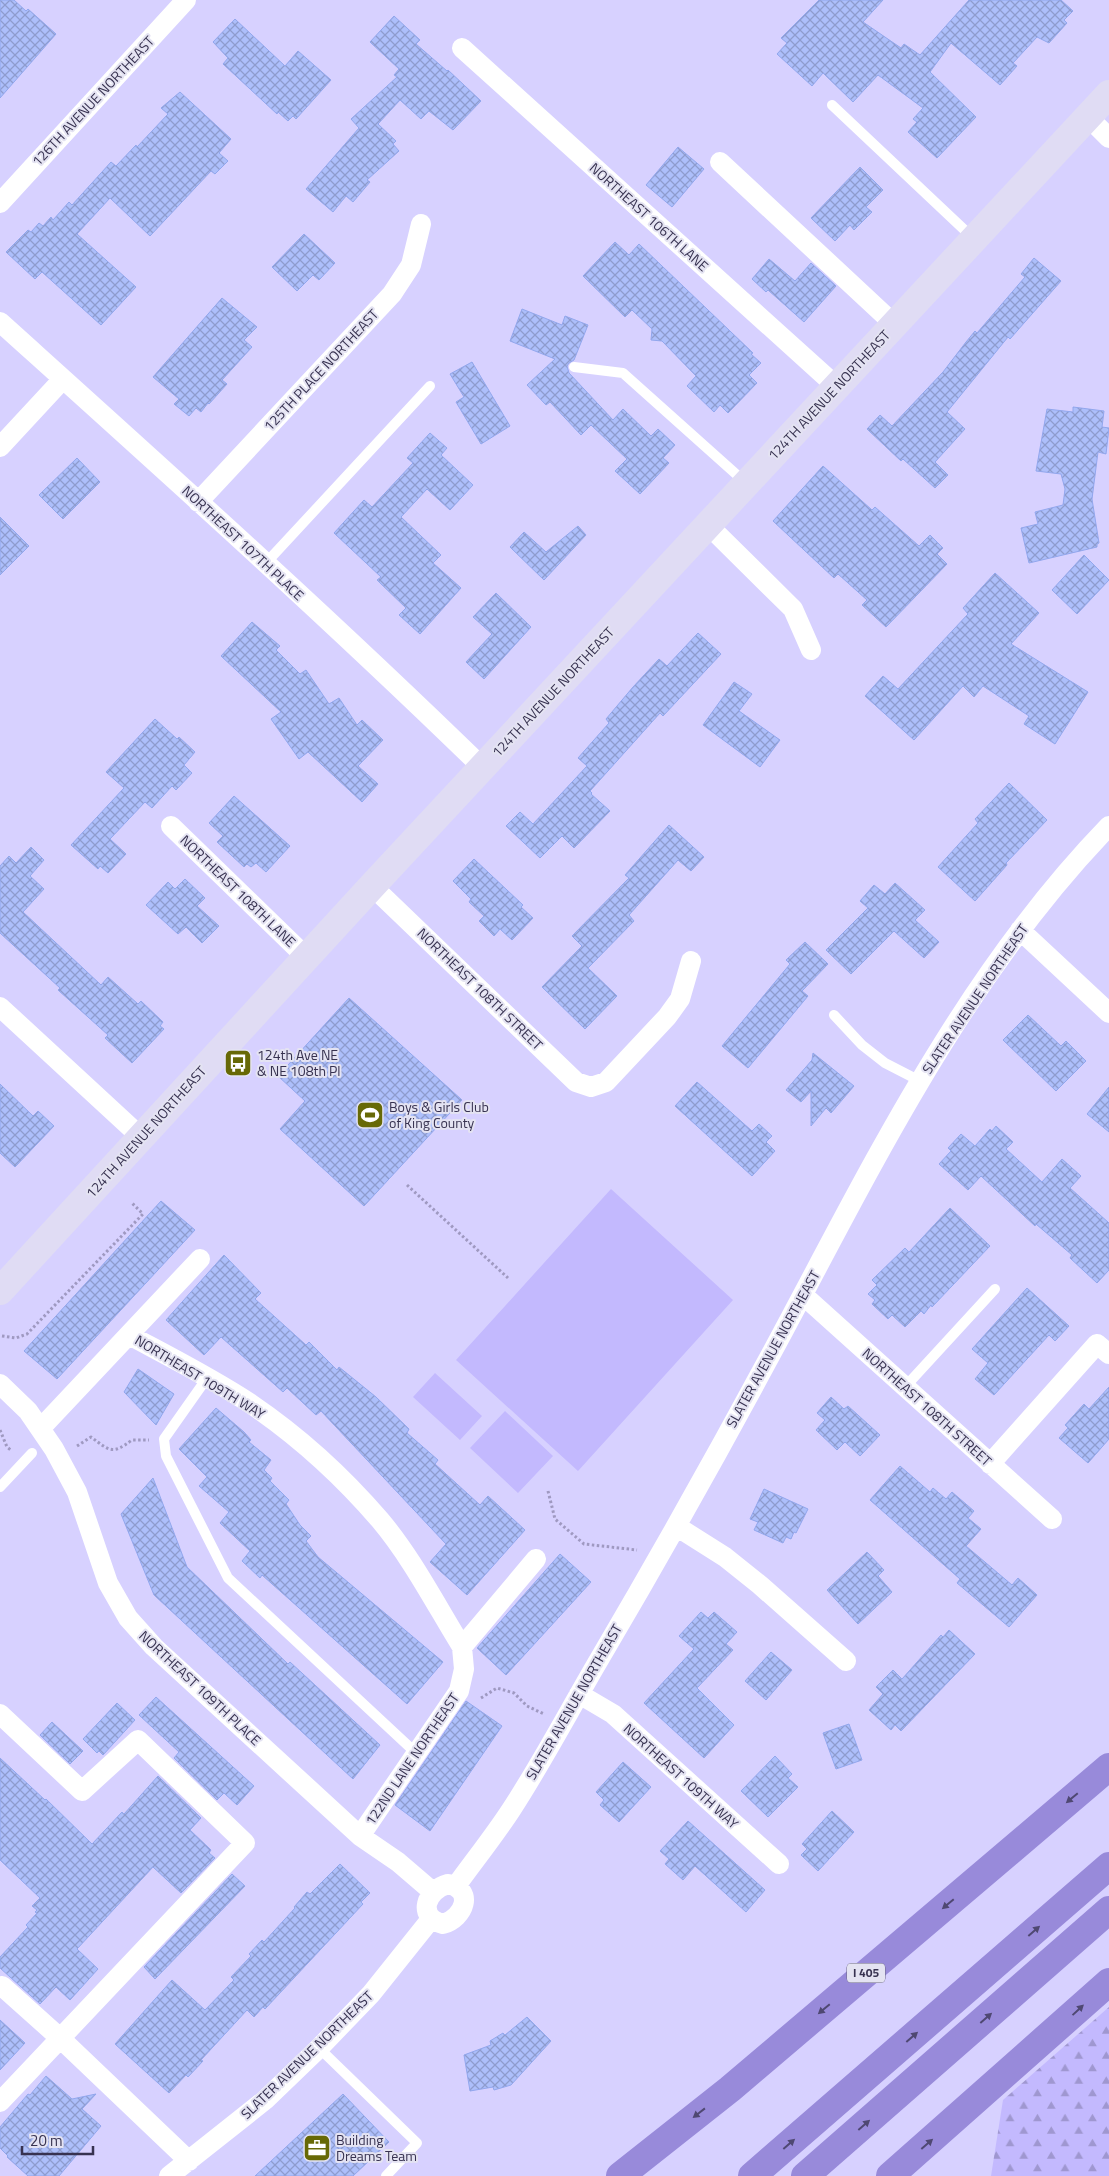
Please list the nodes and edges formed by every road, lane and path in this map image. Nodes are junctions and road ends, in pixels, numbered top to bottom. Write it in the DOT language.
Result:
graph roads {
  1 [pos="186,0"];
  2 [pos="462,48"];
  3 [pos="1109,94"];
  4 [pos="832,105"];
  5 [pos="1088,117"];
  6 [pos="1109,138"];
  7 [pos="720,162"];
  8 [pos="0,203"];
  9 [pos="422,224"];
  10 [pos="974,238"];
  11 [pos="0,322"];
  12 [pos="894,324"];
  13 [pos="574,367"];
  14 [pos="63,379"];
  15 [pos="430,386"];
  16 [pos="836,386"];
  17 [pos="0,447"];
  18 [pos="747,484"];
  19 [pos="198,502"];
  20 [pos="708,525"];
  21 [pos="265,564"];
  22 [pos="811,650"];
  23 [pos="482,768"];
  24 [pos="170,826"];
  25 [pos="1109,826"];
  26 [pos="372,886"];
  27 [pos="1020,930"];
  28 [pos="306,957"];
  29 [pos="691,961"];
  30 [pos="0,1007"];
  31 [pos="1109,1013"];
  32 [pos="834,1015"];
  33 [pos="920,1081"];
  34 [pos="142,1138"];
  35 [pos="407,1185"];
  36 [pos="132,1203"];
  37 [pos="200,1259"];
  38 [pos="508,1278"];
  39 [pos="995,1289"];
  40 [pos="0,1291"];
  41 [pos="803,1295"];
  42 [pos="129,1335"];
  43 [pos="2,1336"];
  44 [pos="1109,1354"];
  45 [pos="207,1378"];
  46 [pos="0,1384"];
  47 [pos="904,1387"];
  48 [pos="40,1429"];
  49 [pos="0,1430"];
  50 [pos="149,1440"];
  51 [pos="71,1449"];
  52 [pos="32,1453"];
  53 [pos="23,1462"];
  54 [pos="990,1464"];
  55 [pos="0,1487"];
  56 [pos="548,1492"];
  57 [pos="1052,1520"];
  58 [pos="676,1526"];
  59 [pos="646,1551"];
  60 [pos="536,1559"];
  61 [pos="462,1647"];
  62 [pos="846,1662"];
  63 [pos="579,1694"];
  64 [pos="476,1702"];
  65 [pos="0,1714"];
  66 [pos="546,1715"];
  67 [pos="416,1754"];
  68 [pos="1109,1767"];
  69 [pos="360,1836"];
  70 [pos="779,1864"];
  71 [pos="1109,1866"];
  72 [pos="456,1886"];
  73 [pos="434,1892"];
  74 [pos="1109,1910"];
  75 [pos="431,1919"];
  76 [pos="1109,1982"];
  77 [pos="0,1988"];
  78 [pos="60,2038"];
  79 [pos="319,2048"];
  80 [pos="0,2102"];
  81 [pos="189,2161"];
  82 [pos="169,2176"];
  83 [pos="386,2176"];
  84 [pos="620,2176"];
  85 [pos="752,2176"];
  86 [pos="805,2176"];
  87 [pos="890,2176"];
  1 -- 8 [label="street, 126TH AVENUE NORTHEAST"];
  2 -- 16 [label="street, NORTHEAST 106TH LANE"];
  3 -- 5 [label="main road, 124TH AVENUE NORTHEAST"];
  4 -- 10 [label="lane"];
  5 -- 6 [label="street"];
  5 -- 10 [label="main road, 124TH AVENUE NORTHEAST"];
  7 -- 12 [label="street"];
  9 -- 19 [label="street, 125TH PLACE NORTHEAST"];
  10 -- 12 [label="main road, 124TH AVENUE NORTHEAST"];
  11 -- 14 [label="street, NORTHEAST 107TH PLACE"];
  12 -- 16 [label="main road, 124TH AVENUE NORTHEAST"];
  13 -- 18 [label="lane"];
  14 -- 17 [label="street"];
  14 -- 19 [label="street, NORTHEAST 107TH PLACE"];
  15 -- 21 [label="lane"];
  16 -- 18 [label="main road, 124TH AVENUE NORTHEAST"];
  18 -- 20 [label="main road, 124TH AVENUE NORTHEAST"];
  19 -- 21 [label="street, NORTHEAST 107TH PLACE"];
  20 -- 22 [label="street"];
  20 -- 23 [label="main road, 124TH AVENUE NORTHEAST"];
  21 -- 23 [label="street, NORTHEAST 107TH PLACE"];
  23 -- 26 [label="main road, 124TH AVENUE NORTHEAST"];
  24 -- 28 [label="street, NORTHEAST 108TH LANE"];
  25 -- 27 [label="street, SLATER AVENUE NORTHEAST"];
  26 -- 28 [label="main road, 124TH AVENUE NORTHEAST"];
  26 -- 29 [label="street, NORTHEAST 108TH STREET"];
  27 -- 31 [label="street"];
  27 -- 33 [label="street, SLATER AVENUE NORTHEAST"];
  28 -- 34 [label="main road, 124TH AVENUE NORTHEAST"];
  30 -- 34 [label="street"];
  32 -- 33 [label="lane"];
  33 -- 41 [label="street, SLATER AVENUE NORTHEAST"];
  34 -- 40 [label="main road, 124TH AVENUE NORTHEAST"];
  35 -- 38 [label="path"];
  36 -- 43 [label="path"];
  37 -- 42 [label="street"];
  39 -- 47 [label="lane"];
  41 -- 47 [label="street, NORTHEAST 108TH STREET"];
  41 -- 58 [label="street, SLATER AVENUE NORTHEAST"];
  42 -- 45 [label="street, NORTHEAST 109TH WAY"];
  42 -- 48 [label="street"];
  44 -- 54 [label="street"];
  45 -- 61 [label="street, NORTHEAST 109TH WAY"];
  45 -- 67 [label="lane"];
  46 -- 48 [label="street, NORTHEAST 109TH PLACE"];
  47 -- 54 [label="street, NORTHEAST 108TH STREET"];
  48 -- 69 [label="street, NORTHEAST 109TH PLACE"];
  49 -- 53 [label="path"];
  50 -- 51 [label="path"];
  52 -- 53 [label="lane"];
  53 -- 55 [label="lane"];
  54 -- 57 [label="street, NORTHEAST 108TH STREET"];
  56 -- 59 [label="path"];
  58 -- 62 [label="street"];
  58 -- 63 [label="street, SLATER AVENUE NORTHEAST"];
  60 -- 61 [label="street"];
  61 -- 67 [label="street, 122ND LANE NORTHEAST"];
  63 -- 70 [label="street, NORTHEAST 109TH WAY"];
  63 -- 72 [label="street, SLATER AVENUE NORTHEAST"];
  64 -- 66 [label="path"];
  65 -- 78 [label="street"];
  67 -- 69 [label="street, 122ND LANE NORTHEAST"];
  68 -- 84 [label="highway, I 405, one-way"];
  69 -- 73 [label="street, NORTHEAST 109TH PLACE"];
  85 -- 71 [label="highway, one-way"];
  72 -- 73 [label="street"];
  72 -- 75 [label="street"];
  73 -- 75 [label="street"];
  86 -- 74 [label="highway, one-way"];
  75 -- 79 [label="street, SLATER AVENUE NORTHEAST"];
  87 -- 76 [label="highway, one-way"];
  77 -- 78 [label="street"];
  78 -- 80 [label="street"];
  78 -- 81 [label="street"];
  79 -- 81 [label="street, SLATER AVENUE NORTHEAST"];
  79 -- 83 [label="lane"];
  81 -- 82 [label="street, SLATER AVENUE NORTHEAST"];
}
